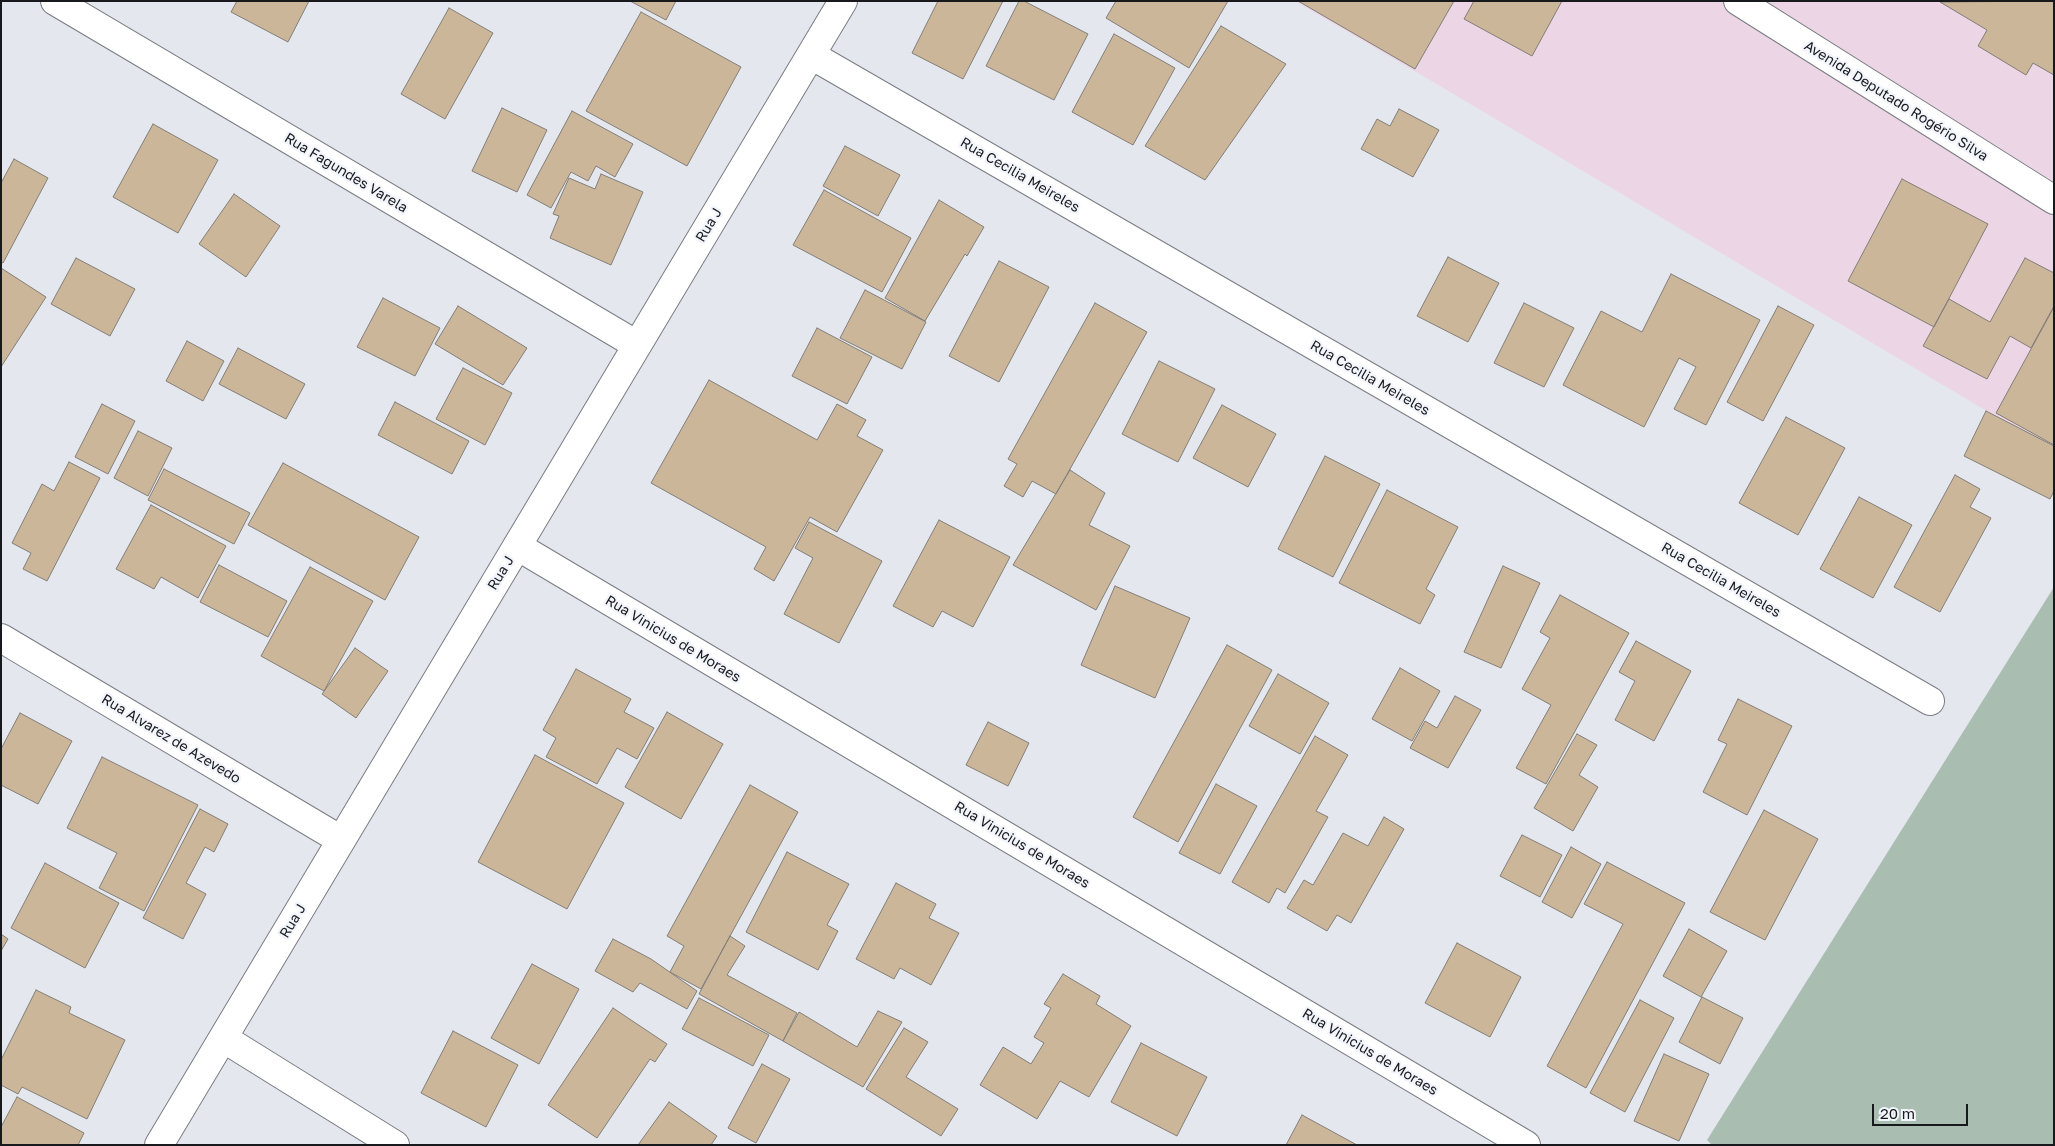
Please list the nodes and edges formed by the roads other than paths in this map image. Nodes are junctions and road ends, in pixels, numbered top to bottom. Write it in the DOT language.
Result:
graph roads {
  1 [pos="56,1"];
  2 [pos="843,1"];
  3 [pos="1738,1"];
  4 [pos="811,55"];
  5 [pos="2054,200"];
  6 [pos="637,345"];
  7 [pos="517,546"];
  8 [pos="1,638"];
  9 [pos="1930,701"];
  10 [pos="342,840"];
  11 [pos="223,1038"];
  12 [pos="159,1145"];
  13 [pos="396,1145"];
  14 [pos="1526,1145"];
  1 -- 6 [label="street, Rua Fagundes Varela"];
  2 -- 4 [label="street, Rua J"];
  3 -- 5 [label="street, Avenida Deputado Rogério Silva"];
  4 -- 6 [label="street, Rua J"];
  4 -- 9 [label="street, Rua Cecilia Meireles"];
  6 -- 7 [label="street, Rua J"];
  7 -- 10 [label="street, Rua J"];
  7 -- 14 [label="street, Rua Vinicius de Moraes"];
  8 -- 10 [label="street, Rua Alvarez de Azevedo"];
  10 -- 11 [label="street, Rua J"];
  11 -- 12 [label="street, Rua J"];
  11 -- 13 [label="street"];
}
